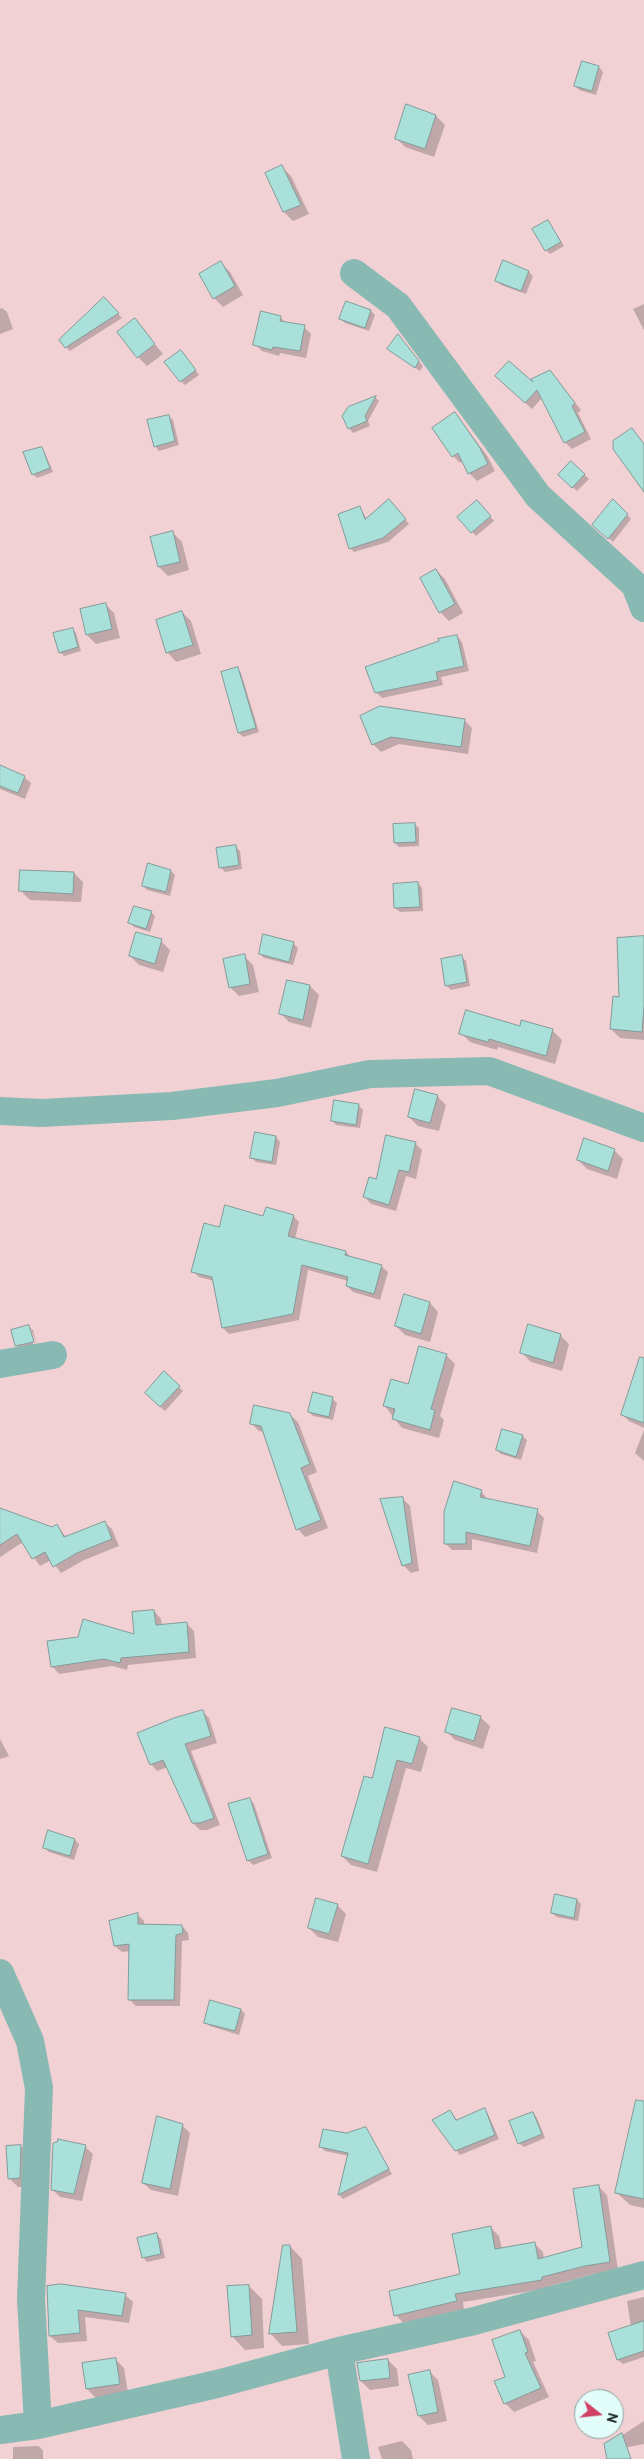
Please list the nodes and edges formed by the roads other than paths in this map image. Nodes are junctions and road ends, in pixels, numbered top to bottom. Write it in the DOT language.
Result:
graph roads {
  1 [pos="354,273"];
  2 [pos="644,608"];
  3 [pos="0,1110"];
  4 [pos="644,1128"];
  5 [pos="53,1355"];
  6 [pos="0,1364"];
  7 [pos="0,1973"];
  8 [pos="644,2275"];
  9 [pos="339,2351"];
  10 [pos="38,2425"];
  11 [pos="0,2430"];
  12 [pos="356,2459"];
  1 -- 2 [label="street"];
  3 -- 4 [label="street"];
  5 -- 6 [label="street"];
  7 -- 10 [label="street"];
  8 -- 9 [label="street"];
  9 -- 10 [label="street"];
  9 -- 12 [label="street"];
  10 -- 11 [label="street"];
}
